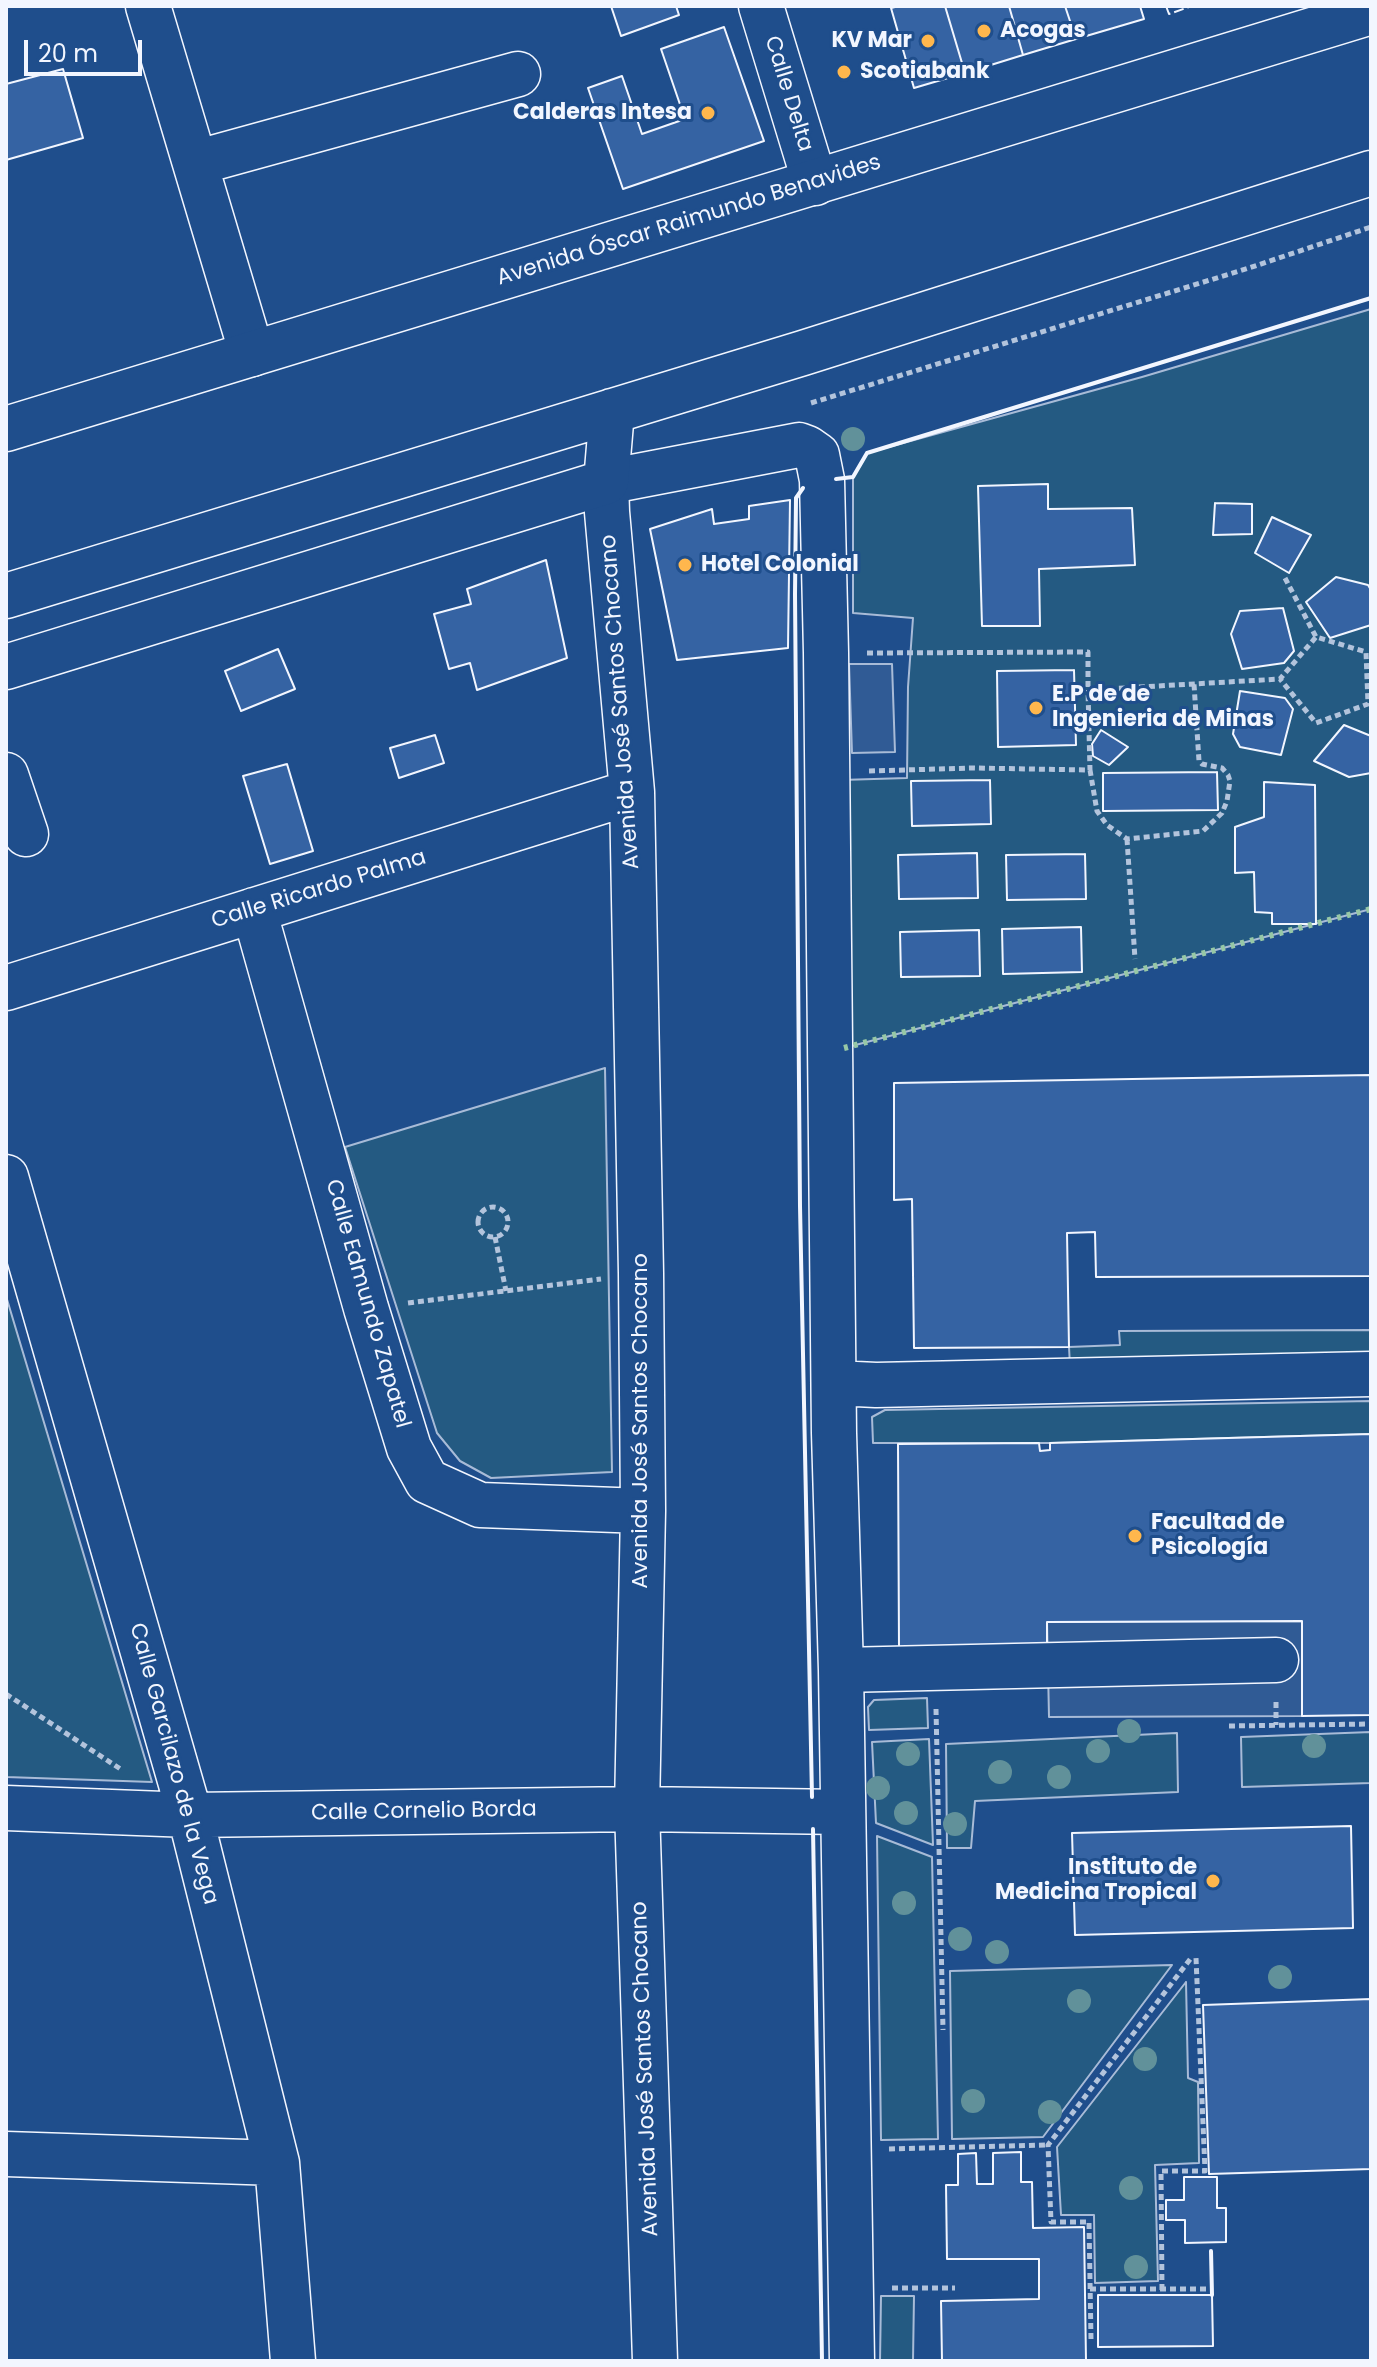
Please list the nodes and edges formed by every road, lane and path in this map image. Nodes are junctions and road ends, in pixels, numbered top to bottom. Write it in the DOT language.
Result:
graph roads {
  1 [pos="148,6"];
  2 [pos="761,6"];
  3 [pos="1371,12"];
  4 [pos="518,74"];
  5 [pos="195,163"];
  6 [pos="1371,173"];
  7 [pos="815,183"];
  8 [pos="1371,227"];
  9 [pos="252,354"];
  10 [pos="811,403"];
  11 [pos="612,411"];
  12 [pos="6,429"];
  13 [pos="606,482"];
  14 [pos="1285,578"];
  15 [pos="6,596"];
  16 [pos="1316,637"];
  17 [pos="826,653"];
  18 [pos="6,667"];
  19 [pos="1280,679"];
  20 [pos="1194,684"];
  21 [pos="1088,690"];
  22 [pos="1090,770"];
  23 [pos="828,773"];
  24 [pos="6,775"];
  25 [pos="632,792"];
  26 [pos="26,834"];
  27 [pos="1127,839"];
  28 [pos="254,910"];
  29 [pos="1135,959"];
  30 [pos="6,988"];
  31 [pos="6,1177"];
  32 [pos="495,1237"];
  33 [pos="641,1273"];
  34 [pos="506,1291"];
  35 [pos="366,1308"];
  36 [pos="1371,1374"];
  37 [pos="835,1383"];
  38 [pos="643,1511"];
  39 [pos="1276,1660"];
  40 [pos="934,1668"];
  41 [pos="841,1670"];
  42 [pos="6,1694"];
  43 [pos="1371,1724"];
  44 [pos="1229,1726"];
  45 [pos="124,1772"];
  46 [pos="6,1808"];
  47 [pos="637,1809"];
  48 [pos="827,1812"];
  49 [pos="190,1815"];
  50 [pos="943,2030"];
  51 [pos="1048,2145"];
  52 [pos="887,2149"];
  53 [pos="6,2154"];
  54 [pos="277,2163"];
  55 [pos="888,2288"];
  56 [pos="955,2288"];
  57 [pos="1090,2289"];
  58 [pos="1207,2289"];
  59 [pos="1162,2290"];
  60 [pos="1091,2339"];
  61 [pos="293,2361"];
  62 [pos="655,2361"];
  63 [pos="852,2361"];
  1 -- 5 [label="street"];
  2 -- 7 [label="street, Calle Delta"];
  3 -- 7 [label="street, Avenida Óscar Raimundo Benavides"];
  4 -- 5 [label="street"];
  5 -- 9 [label="street"];
  6 -- 11 [label="street"];
  7 -- 9 [label="street, Avenida Óscar Raimundo Benavides"];
  8 -- 10 [label="path"];
  9 -- 12 [label="street, Avenida Óscar Raimundo Benavides"];
  11 -- 13 [label="street"];
  11 -- 15 [label="street"];
  13 -- 17 [label="street"];
  13 -- 18 [label="street"];
  13 -- 25 [label="street, Avenida José Santos Chocano"];
  14 -- 16 [label="path"];
  16 -- 19 [label="path"];
  16 -- 19 [label="path"];
  17 -- 21 [label="path"];
  17 -- 23 [label="street"];
  19 -- 20 [label="path"];
  20 -- 21 [label="path"];
  20 -- 27 [label="path"];
  21 -- 22 [label="path"];
  22 -- 23 [label="path"];
  22 -- 27 [label="path"];
  23 -- 37 [label="street"];
  24 -- 26 [label="street"];
  25 -- 28 [label="street, Calle Ricardo Palma"];
  25 -- 33 [label="street, Avenida José Santos Chocano"];
  27 -- 29 [label="path"];
  28 -- 30 [label="street, Calle Ricardo Palma"];
  28 -- 35 [label="street, Calle Edmundo Zapatel"];
  31 -- 49 [label="street, Calle Garcilazo de la Vega"];
  32 -- 32 [label="path"];
  32 -- 34 [label="path"];
  33 -- 34 [label="path"];
  33 -- 38 [label="street, Avenida José Santos Chocano"];
  34 -- 35 [label="path"];
  35 -- 38 [label="street, Calle Edmundo Zapatel"];
  36 -- 37 [label="street"];
  37 -- 41 [label="street"];
  38 -- 47 [label="street, Avenida José Santos Chocano"];
  39 -- 40 [label="street"];
  40 -- 41 [label="street"];
  40 -- 50 [label="path"];
  41 -- 48 [label="street"];
  42 -- 45 [label="path"];
  43 -- 44 [label="path"];
  46 -- 49 [label="street, Calle Cornelio Borda"];
  47 -- 48 [label="street, Calle Cornelio Borda"];
  47 -- 49 [label="street, Calle Cornelio Borda"];
  47 -- 62 [label="street, Avenida José Santos Chocano"];
  48 -- 63 [label="street"];
  49 -- 54 [label="street, Calle Garcilazo de la Vega"];
  51 -- 52 [label="path"];
  51 -- 57 [label="path"];
  51 -- 59 [label="path"];
  53 -- 54 [label="street"];
  54 -- 61 [label="street, Calle Garcilazo de la Vega"];
  55 -- 56 [label="path"];
  57 -- 59 [label="path"];
  57 -- 60 [label="path"];
  58 -- 59 [label="path"];
}
